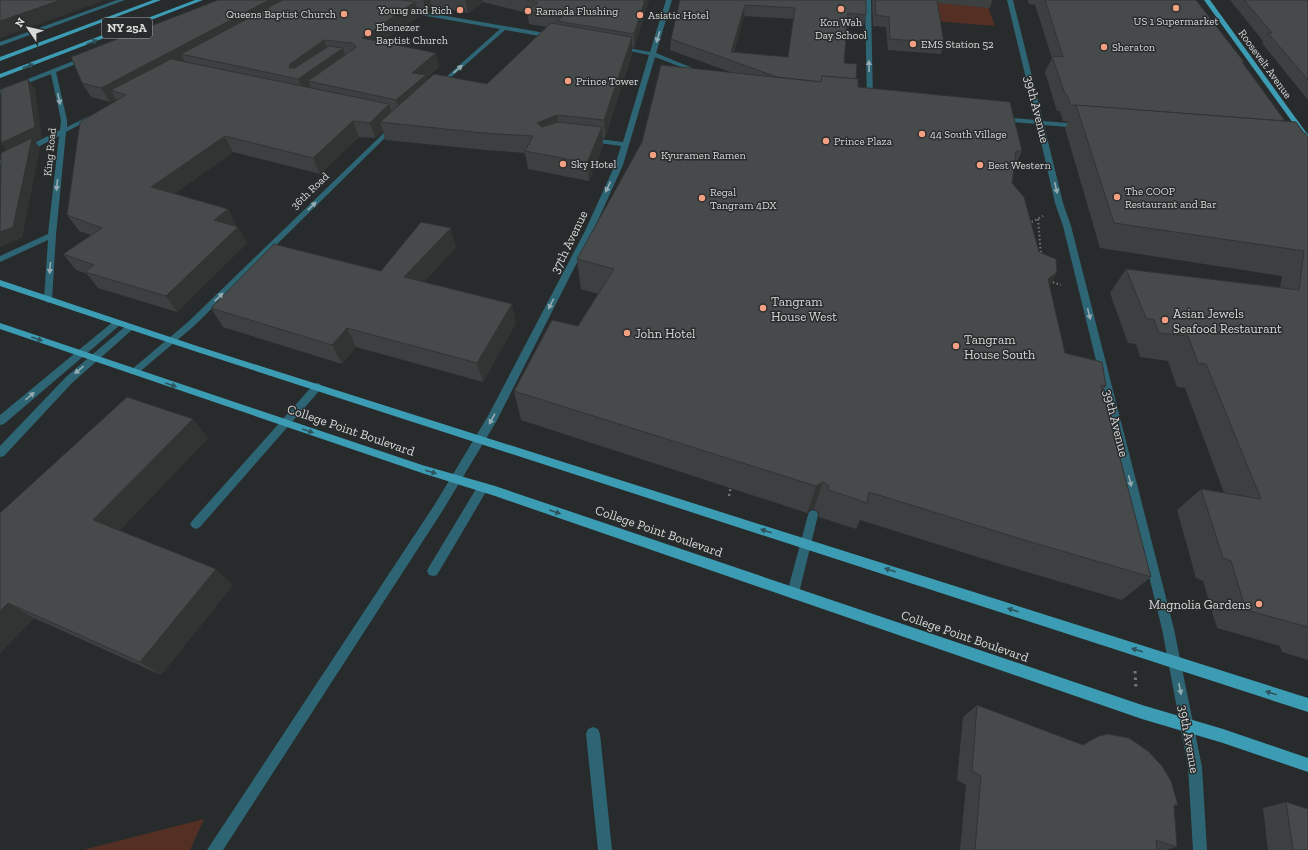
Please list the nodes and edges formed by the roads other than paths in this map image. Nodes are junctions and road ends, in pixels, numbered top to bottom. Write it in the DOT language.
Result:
graph roads {
  1 [pos="122,0"];
  2 [pos="158,0"];
  3 [pos="200,0"];
  4 [pos="669,0"];
  5 [pos="868,0"];
  6 [pos="1010,0"];
  7 [pos="1207,0"];
  8 [pos="411,5"];
  9 [pos="504,28"];
  10 [pos="556,37"];
  11 [pos="0,44"];
  12 [pos="610,46"];
  13 [pos="652,54"];
  14 [pos="89,57"];
  15 [pos="0,59"];
  16 [pos="53,72"];
  17 [pos="0,76"];
  18 [pos="708,76"];
  19 [pos="0,92"];
  20 [pos="432,92"];
  21 [pos="862,104"];
  22 [pos="99,113"];
  23 [pos="996,118"];
  24 [pos="1041,123"];
  25 [pos="396,124"];
  26 [pos="1089,127"];
  27 [pos="64,131"];
  28 [pos="580,139"];
  29 [pos="1308,140"];
  30 [pos="625,144"];
  31 [pos="0,162"];
  32 [pos="52,235"];
  33 [pos="0,259"];
  34 [pos="0,283"];
  35 [pos="48,300"];
  36 [pos="117,322"];
  37 [pos="0,326"];
  38 [pos="130,327"];
  39 [pos="172,340"];
  40 [pos="80,354"];
  41 [pos="94,358"];
  42 [pos="134,372"];
  43 [pos="317,387"];
  44 [pos="0,421"];
  45 [pos="285,423"];
  46 [pos="480,439"];
  47 [pos="0,453"];
  48 [pos="456,479"];
  49 [pos="483,487"];
  50 [pos="813,515"];
  51 [pos="196,524"];
  52 [pos="806,544"];
  53 [pos="433,571"];
  54 [pos="793,593"];
  55 [pos="1174,662"];
  56 [pos="1308,705"];
  57 [pos="1187,725"];
  58 [pos="593,734"];
  59 [pos="1308,765"];
  60 [pos="214,850"];
  61 [pos="605,850"];
  62 [pos="1200,850"];
  1 -- 11 [label="street"];
  2 -- 15 [label="main road, NY 25A"];
  17 -- 3 [label="main road, NY 25A, one-way"];
  4 -- 13 [label="street, 37th Avenue, one-way"];
  21 -- 5 [label="street, one-way"];
  6 -- 24 [label="street, 39th Avenue"];
  7 -- 29 [label="main road, Roosevelt Avenue"];
  8 -- 9 [label="street"];
  9 -- 10 [label="street"];
  20 -- 9 [label="street, one-way"];
  12 -- 13 [label="street"];
  13 -- 18 [label="street"];
  13 -- 30 [label="street, 37th Avenue"];
  14 -- 16 [label="street"];
  16 -- 19 [label="street"];
  16 -- 27 [label="street, King Road, one-way"];
  22 -- 27 [label="street"];
  23 -- 24 [label="street"];
  24 -- 26 [label="street"];
  24 -- 55 [label="street, 39th Avenue, one-way"];
  39 -- 25 [label="street, 36th Road, one-way"];
  27 -- 31 [label="street"];
  27 -- 32 [label="street, King Road, one-way"];
  28 -- 30 [label="street"];
  30 -- 46 [label="street, 37th Avenue, one-way"];
  32 -- 33 [label="street"];
  32 -- 35 [label="street, King Road, one-way"];
  34 -- 35 [label="main road"];
  35 -- 36 [label="main road"];
  36 -- 38 [label="main road"];
  36 -- 40 [label="street"];
  37 -- 40 [label="main road, College Point Boulevard, one-way"];
  38 -- 39 [label="main road"];
  38 -- 41 [label="street"];
  39 -- 42 [label="street, 36th Road"];
  39 -- 43 [label="main road"];
  40 -- 41 [label="main road, College Point Boulevard"];
  44 -- 40 [label="street, one-way"];
  41 -- 42 [label="main road, College Point Boulevard"];
  41 -- 47 [label="street, one-way"];
  42 -- 45 [label="main road, College Point Boulevard, one-way"];
  43 -- 45 [label="street"];
  43 -- 46 [label="main road"];
  45 -- 48 [label="main road, College Point Boulevard, one-way"];
  45 -- 51 [label="street"];
  46 -- 48 [label="street, 37th Avenue"];
  52 -- 46 [label="main road, one-way"];
  48 -- 49 [label="main road, College Point Boulevard"];
  48 -- 60 [label="street, 37th Avenue"];
  49 -- 53 [label="street"];
  49 -- 54 [label="main road, College Point Boulevard, one-way"];
  50 -- 52 [label="street"];
  52 -- 54 [label="street"];
  55 -- 52 [label="main road, one-way"];
  54 -- 57 [label="main road, College Point Boulevard"];
  56 -- 55 [label="main road, one-way"];
  55 -- 57 [label="street, 39th Avenue, one-way"];
  57 -- 59 [label="main road, College Point Boulevard"];
  57 -- 62 [label="street, 39th Avenue"];
  58 -- 61 [label="street"];
}
